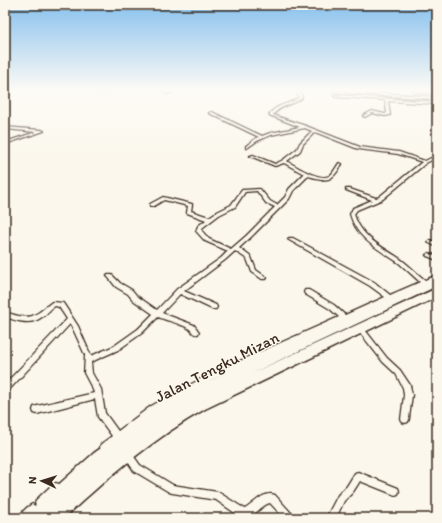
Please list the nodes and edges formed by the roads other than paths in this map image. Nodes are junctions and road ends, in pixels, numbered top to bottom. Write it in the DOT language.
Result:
graph roads {
  1 [pos="216,115"];
  2 [pos="272,115"];
  3 [pos="305,127"];
  4 [pos="5,128"];
  5 [pos="314,131"];
  6 [pos="261,137"];
  7 [pos="5,143"];
  8 [pos="248,147"];
  9 [pos="252,156"];
  10 [pos="437,160"];
  11 [pos="284,161"];
  12 [pos="425,162"];
  13 [pos="340,164"];
  14 [pos="308,174"];
  15 [pos="348,190"];
  16 [pos="376,200"];
  17 [pos="152,205"];
  18 [pos="278,207"];
  19 [pos="209,219"];
  20 [pos="291,239"];
  21 [pos="431,242"];
  22 [pos="437,245"];
  23 [pos="233,250"];
  24 [pos="429,255"];
  25 [pos="437,257"];
  26 [pos="110,276"];
  27 [pos="437,277"];
  28 [pos="264,278"];
  29 [pos="434,289"];
  30 [pos="179,292"];
  31 [pos="306,292"];
  32 [pos="390,298"];
  33 [pos="214,307"];
  34 [pos="5,314"];
  35 [pos="157,314"];
  36 [pos="344,318"];
  37 [pos="70,320"];
  38 [pos="360,328"];
  39 [pos="196,332"];
  40 [pos="89,360"];
  41 [pos="6,388"];
  42 [pos="98,395"];
  43 [pos="37,410"];
  44 [pos="405,419"];
  45 [pos="121,443"];
  46 [pos="395,491"];
  47 [pos="238,515"];
  48 [pos="22,518"];
  49 [pos="34,518"];
  50 [pos="52,518"];
  51 [pos="290,518"];
  52 [pos="331,518"];
  1 -- 6 [label="street"];
  2 -- 3 [label="street"];
  3 -- 5 [label="street"];
  3 -- 6 [label="street"];
  4 -- 7 [label="street"];
  5 -- 11 [label="street"];
  5 -- 12 [label="street"];
  6 -- 8 [label="street"];
  9 -- 11 [label="street"];
  10 -- 12 [label="street"];
  11 -- 14 [label="street"];
  12 -- 16 [label="street"];
  13 -- 14 [label="street"];
  14 -- 18 [label="street"];
  15 -- 16 [label="street"];
  16 -- 29 [label="street"];
  17 -- 19 [label="street"];
  18 -- 19 [label="street"];
  18 -- 23 [label="street"];
  19 -- 23 [label="street"];
  20 -- 32 [label="street"];
  21 -- 22 [label="street"];
  23 -- 28 [label="street"];
  23 -- 30 [label="street"];
  24 -- 25 [label="street"];
  26 -- 35 [label="street"];
  27 -- 29 [label="street"];
  29 -- 32 [label="street"];
  29 -- 38 [label="highway, Jalan Tengku Mizan"];
  29 -- 45 [label="highway, Jalan Tengku Mizan"];
  30 -- 33 [label="street"];
  30 -- 35 [label="street"];
  31 -- 36 [label="street"];
  32 -- 36 [label="street"];
  34 -- 37 [label="street"];
  35 -- 39 [label="street"];
  35 -- 40 [label="street"];
  36 -- 45 [label="street"];
  37 -- 40 [label="street"];
  37 -- 41 [label="street"];
  38 -- 44 [label="street"];
  38 -- 45 [label="highway, Jalan Tengku Mizan"];
  40 -- 42 [label="street"];
  42 -- 43 [label="street"];
  42 -- 45 [label="street"];
  45 -- 47 [label="street"];
  45 -- 48 [label="street"];
  45 -- 49 [label="highway, Jalan Tengku Mizan"];
  45 -- 50 [label="highway, Jalan Tengku Mizan"];
  46 -- 52 [label="street"];
  47 -- 51 [label="street"];
}
